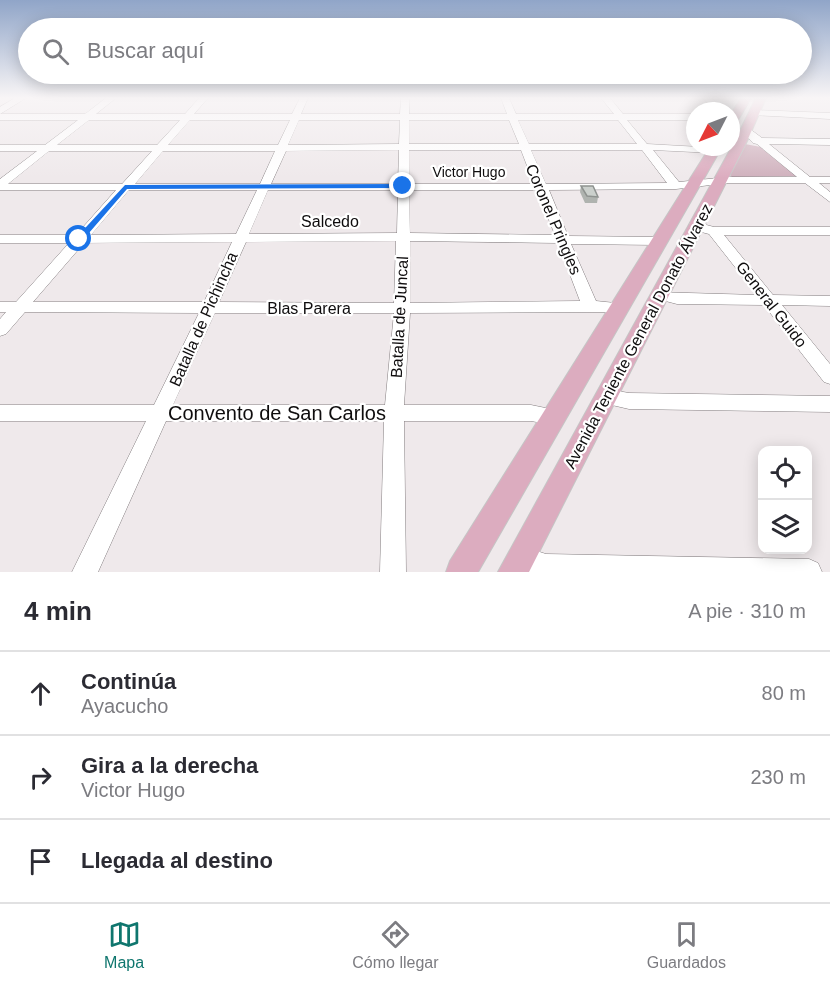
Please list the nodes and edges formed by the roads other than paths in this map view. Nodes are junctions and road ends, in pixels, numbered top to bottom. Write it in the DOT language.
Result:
graph roads {
  1 [pos="78,125"];
  2 [pos="180,125"];
  3 [pos="293,125"];
  4 [pos="404,125"];
  5 [pos="516,125"];
  6 [pos="627,125"];
  7 [pos="741,125"];
  8 [pos="749,125"];
  9 [pos="765,125"];
  10 [pos="830,142"];
  11 [pos="403,147"];
  12 [pos="524,147"];
  13 [pos="646,147"];
  14 [pos="686,147"];
  15 [pos="0,148"];
  16 [pos="47,148"];
  17 [pos="159,148"];
  18 [pos="282,148"];
  19 [pos="709,156"];
  20 [pos="719,180"];
  21 [pos="806,180"];
  22 [pos="830,180"];
  23 [pos="686,185"];
  24 [pos="0,186"];
  25 [pos="403,186"];
  26 [pos="125,187"];
  27 [pos="263,187"];
  28 [pos="541,187"];
  29 [pos="830,198"];
  30 [pos="705,229"];
  31 [pos="830,231"];
  32 [pos="402,237"];
  33 [pos="240,238"];
  34 [pos="562,238"];
  35 [pos="0,239"];
  36 [pos="79,239"];
  37 [pos="659,241"];
  38 [pos="659,295"];
  39 [pos="770,300"];
  40 [pos="830,301"];
  41 [pos="590,306"];
  42 [pos="0,307"];
  43 [pos="21,307"];
  44 [pos="211,308"];
  45 [pos="402,308"];
  46 [pos="619,308"];
  47 [pos="0,330"];
  48 [pos="830,377"];
  49 [pos="606,397"];
  50 [pos="830,404"];
  51 [pos="0,413"];
  52 [pos="394,413"];
  53 [pos="160,414"];
  54 [pos="553,417"];
  55 [pos="517,565"];
  56 [pos="680,571"];
  57 [pos="85,572"];
  58 [pos="393,572"];
  59 [pos="461,572"];
  60 [pos="808,572"];
  1 -- 16 [label="street"];
  2 -- 17 [label="street"];
  3 -- 18 [label="street, Batalla de Pichincha"];
  4 -- 11 [label="street, Batalla de Juncal"];
  5 -- 12 [label="street, Coronel Pringles"];
  6 -- 13 [label="street"];
  7 -- 20 [label="main road, Avenida Teniente General Donato Álvarez"];
  8 -- 21 [label="street"];
  9 -- 10 [label="street"];
  11 -- 12 [label="street"];
  11 -- 18 [label="street"];
  11 -- 25 [label="street, Batalla de Juncal"];
  12 -- 13 [label="street"];
  12 -- 28 [label="street, Coronel Pringles"];
  13 -- 14 [label="street"];
  13 -- 23 [label="street"];
  15 -- 16 [label="street"];
  16 -- 17 [label="street"];
  16 -- 24 [label="street"];
  17 -- 18 [label="street"];
  17 -- 26 [label="street"];
  18 -- 27 [label="street, Batalla de Pichincha"];
  19 -- 23 [label="main road, Avenida Teniente General Donato Álvarez"];
  20 -- 21 [label="street, Victor Hugo"];
  20 -- 23 [label="street, Victor Hugo"];
  20 -- 30 [label="main road, Avenida Teniente General Donato Álvarez"];
  21 -- 22 [label="street, Victor Hugo"];
  21 -- 29 [label="street"];
  23 -- 28 [label="street, Victor Hugo"];
  23 -- 37 [label="main road, Avenida Teniente General Donato Álvarez"];
  24 -- 26 [label="street, Victor Hugo"];
  25 -- 27 [label="street, Victor Hugo"];
  25 -- 28 [label="street, Victor Hugo"];
  25 -- 32 [label="street, Batalla de Juncal"];
  26 -- 27 [label="street, Victor Hugo"];
  26 -- 36 [label="street"];
  27 -- 33 [label="street, Batalla de Pichincha"];
  28 -- 34 [label="street, Coronel Pringles"];
  30 -- 31 [label="street"];
  30 -- 38 [label="main road, Avenida Teniente General Donato Álvarez"];
  30 -- 39 [label="street, General Guido"];
  32 -- 33 [label="street, Salcedo"];
  32 -- 34 [label="street, Salcedo"];
  32 -- 45 [label="street, Batalla de Juncal"];
  33 -- 36 [label="street, Salcedo"];
  33 -- 44 [label="street, Batalla de Pichincha"];
  34 -- 37 [label="street, Salcedo"];
  34 -- 41 [label="street, Coronel Pringles"];
  35 -- 36 [label="street, Salcedo"];
  36 -- 43 [label="street"];
  37 -- 46 [label="main road, Avenida Teniente General Donato Álvarez"];
  38 -- 39 [label="street"];
  38 -- 49 [label="main road, Avenida Teniente General Donato Álvarez"];
  39 -- 40 [label="street"];
  39 -- 48 [label="street, General Guido"];
  41 -- 45 [label="street, Blas Parera"];
  41 -- 46 [label="street, Blas Parera"];
  42 -- 43 [label="street, Blas Parera"];
  43 -- 44 [label="street, Blas Parera"];
  43 -- 47 [label="street"];
  44 -- 45 [label="street, Blas Parera"];
  44 -- 53 [label="street, Batalla de Pichincha"];
  45 -- 52 [label="street, Batalla de Juncal"];
  46 -- 54 [label="main road, Avenida Teniente General Donato Álvarez"];
  49 -- 50 [label="street"];
  49 -- 55 [label="main road, Avenida Teniente General Donato Álvarez"];
  51 -- 53 [label="street, Convento de San Carlos"];
  52 -- 53 [label="street, Convento de San Carlos"];
  52 -- 54 [label="street, Convento de San Carlos"];
  52 -- 58 [label="street, Batalla de Juncal"];
  53 -- 57 [label="street, Batalla de Pichincha"];
  54 -- 59 [label="main road, Avenida Teniente General Donato Álvarez"];
  55 -- 56 [label="street"];
  56 -- 60 [label="street"];
}
